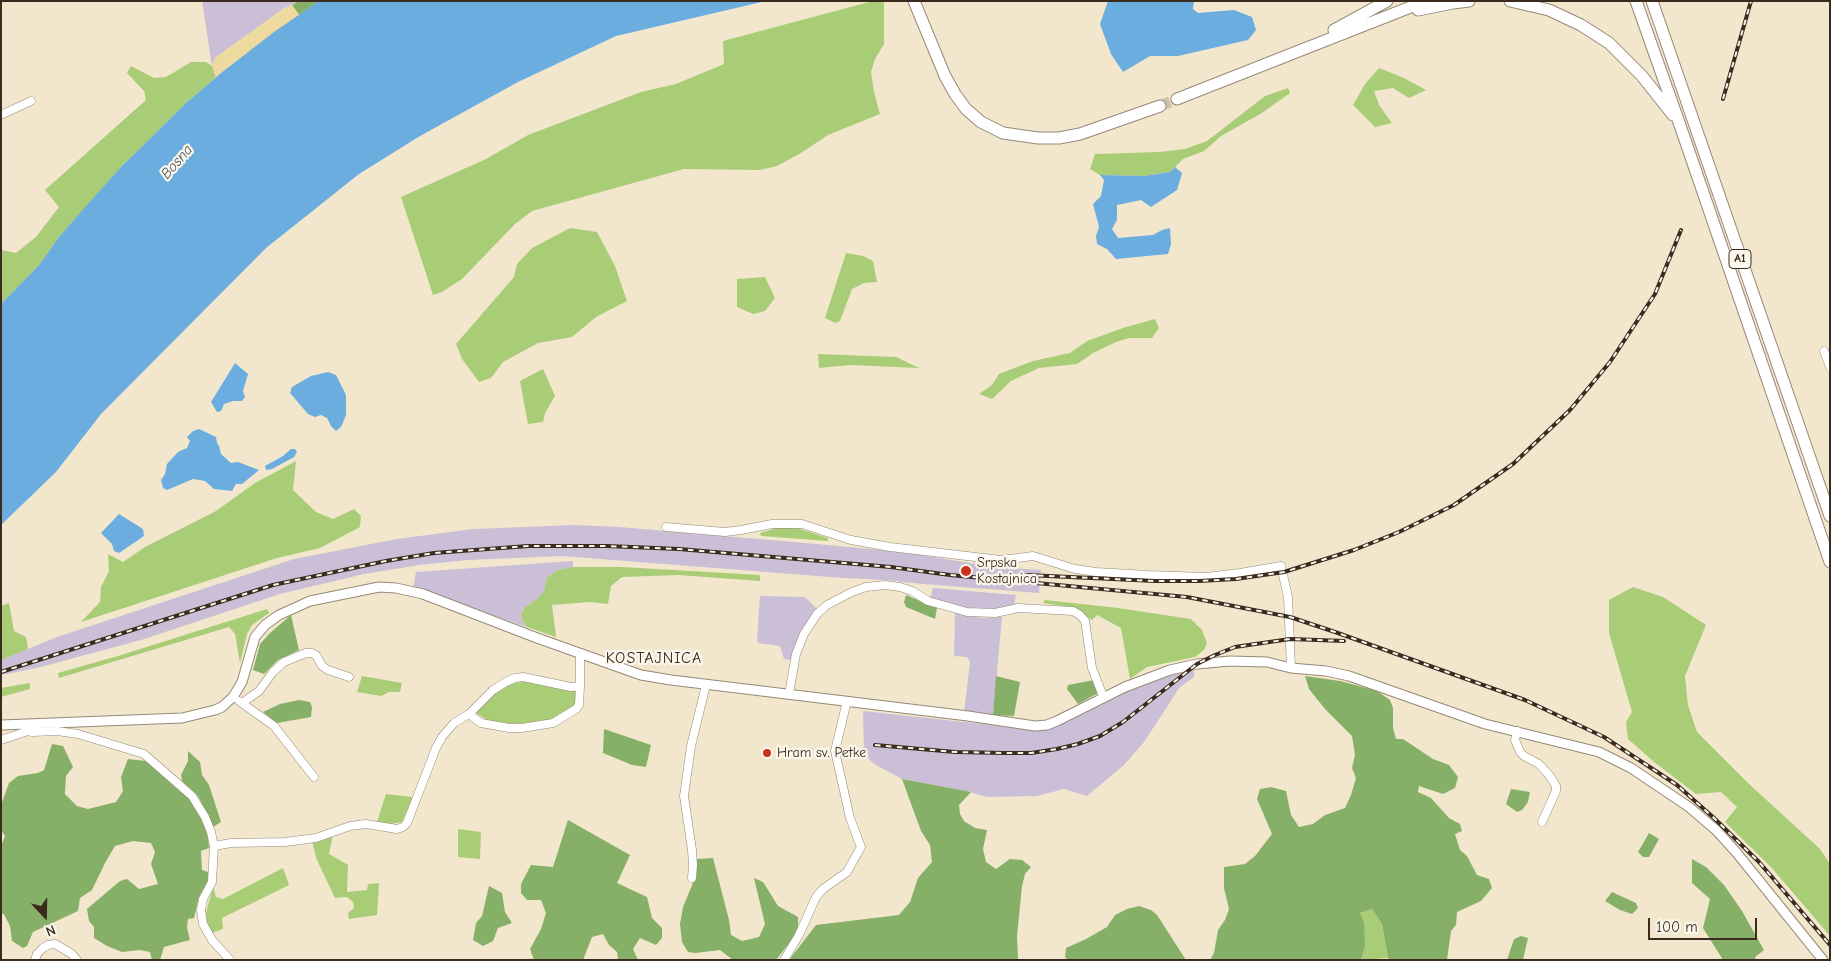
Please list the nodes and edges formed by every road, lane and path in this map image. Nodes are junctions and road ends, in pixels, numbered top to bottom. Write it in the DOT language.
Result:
graph roads {
  1 [pos="914,1"];
  2 [pos="1387,1"];
  3 [pos="1426,1"];
  4 [pos="1469,1"];
  5 [pos="1510,1"];
  6 [pos="1636,1"];
  7 [pos="1652,1"];
  8 [pos="1370,23"];
  9 [pos="1285,56"];
  10 [pos="1177,100"];
  11 [pos="31,101"];
  12 [pos="1160,106"];
  13 [pos="1,115"];
  14 [pos="1682,131"];
  15 [pos="1824,351"];
  16 [pos="1830,367"];
  17 [pos="1830,516"];
  18 [pos="666,526"];
  19 [pos="1830,562"];
  20 [pos="580,653"];
  21 [pos="1291,668"];
  22 [pos="349,678"];
  23 [pos="706,684"];
  24 [pos="580,686"];
  25 [pos="789,694"];
  26 [pos="1103,696"];
  27 [pos="233,697"];
  28 [pos="847,701"];
  29 [pos="242,703"];
  30 [pos="469,714"];
  31 [pos="1,725"];
  32 [pos="25,728"];
  33 [pos="1517,731"];
  34 [pos="1,740"];
  35 [pos="314,777"];
  36 [pos="1542,822"];
  37 [pos="214,846"];
  38 [pos="692,878"];
  39 [pos="35,960"];
  40 [pos="77,960"];
  41 [pos="230,960"];
  42 [pos="784,960"];
  43 [pos="1823,960"];
  1 -- 12 [label="highway"];
  2 -- 9 [label="highway"];
  3 -- 8 [label="highway"];
  4 -- 8 [label="highway"];
  5 -- 14 [label="highway"];
  6 -- 14 [label="highway, A1"];
  7 -- 17 [label="highway, A1"];
  8 -- 9 [label="highway"];
  9 -- 10 [label="highway"];
  11 -- 13 [label="street"];
  14 -- 19 [label="highway, A1"];
  15 -- 16 [label="street"];
  18 -- 21 [label="street"];
  20 -- 23 [label="main road"];
  20 -- 24 [label="street"];
  20 -- 27 [label="main road"];
  21 -- 26 [label="main road"];
  21 -- 33 [label="main road"];
  22 -- 29 [label="street"];
  23 -- 25 [label="main road"];
  23 -- 38 [label="street"];
  24 -- 30 [label="street"];
  24 -- 30 [label="street"];
  25 -- 26 [label="street"];
  25 -- 28 [label="main road"];
  26 -- 28 [label="main road"];
  27 -- 29 [label="street"];
  27 -- 32 [label="main road"];
  28 -- 42 [label="street"];
  29 -- 35 [label="street"];
  30 -- 37 [label="street"];
  31 -- 32 [label="main road"];
  32 -- 34 [label="street"];
  32 -- 37 [label="street"];
  33 -- 36 [label="street"];
  33 -- 43 [label="main road"];
  37 -- 41 [label="street"];
  39 -- 40 [label="street"];
}
